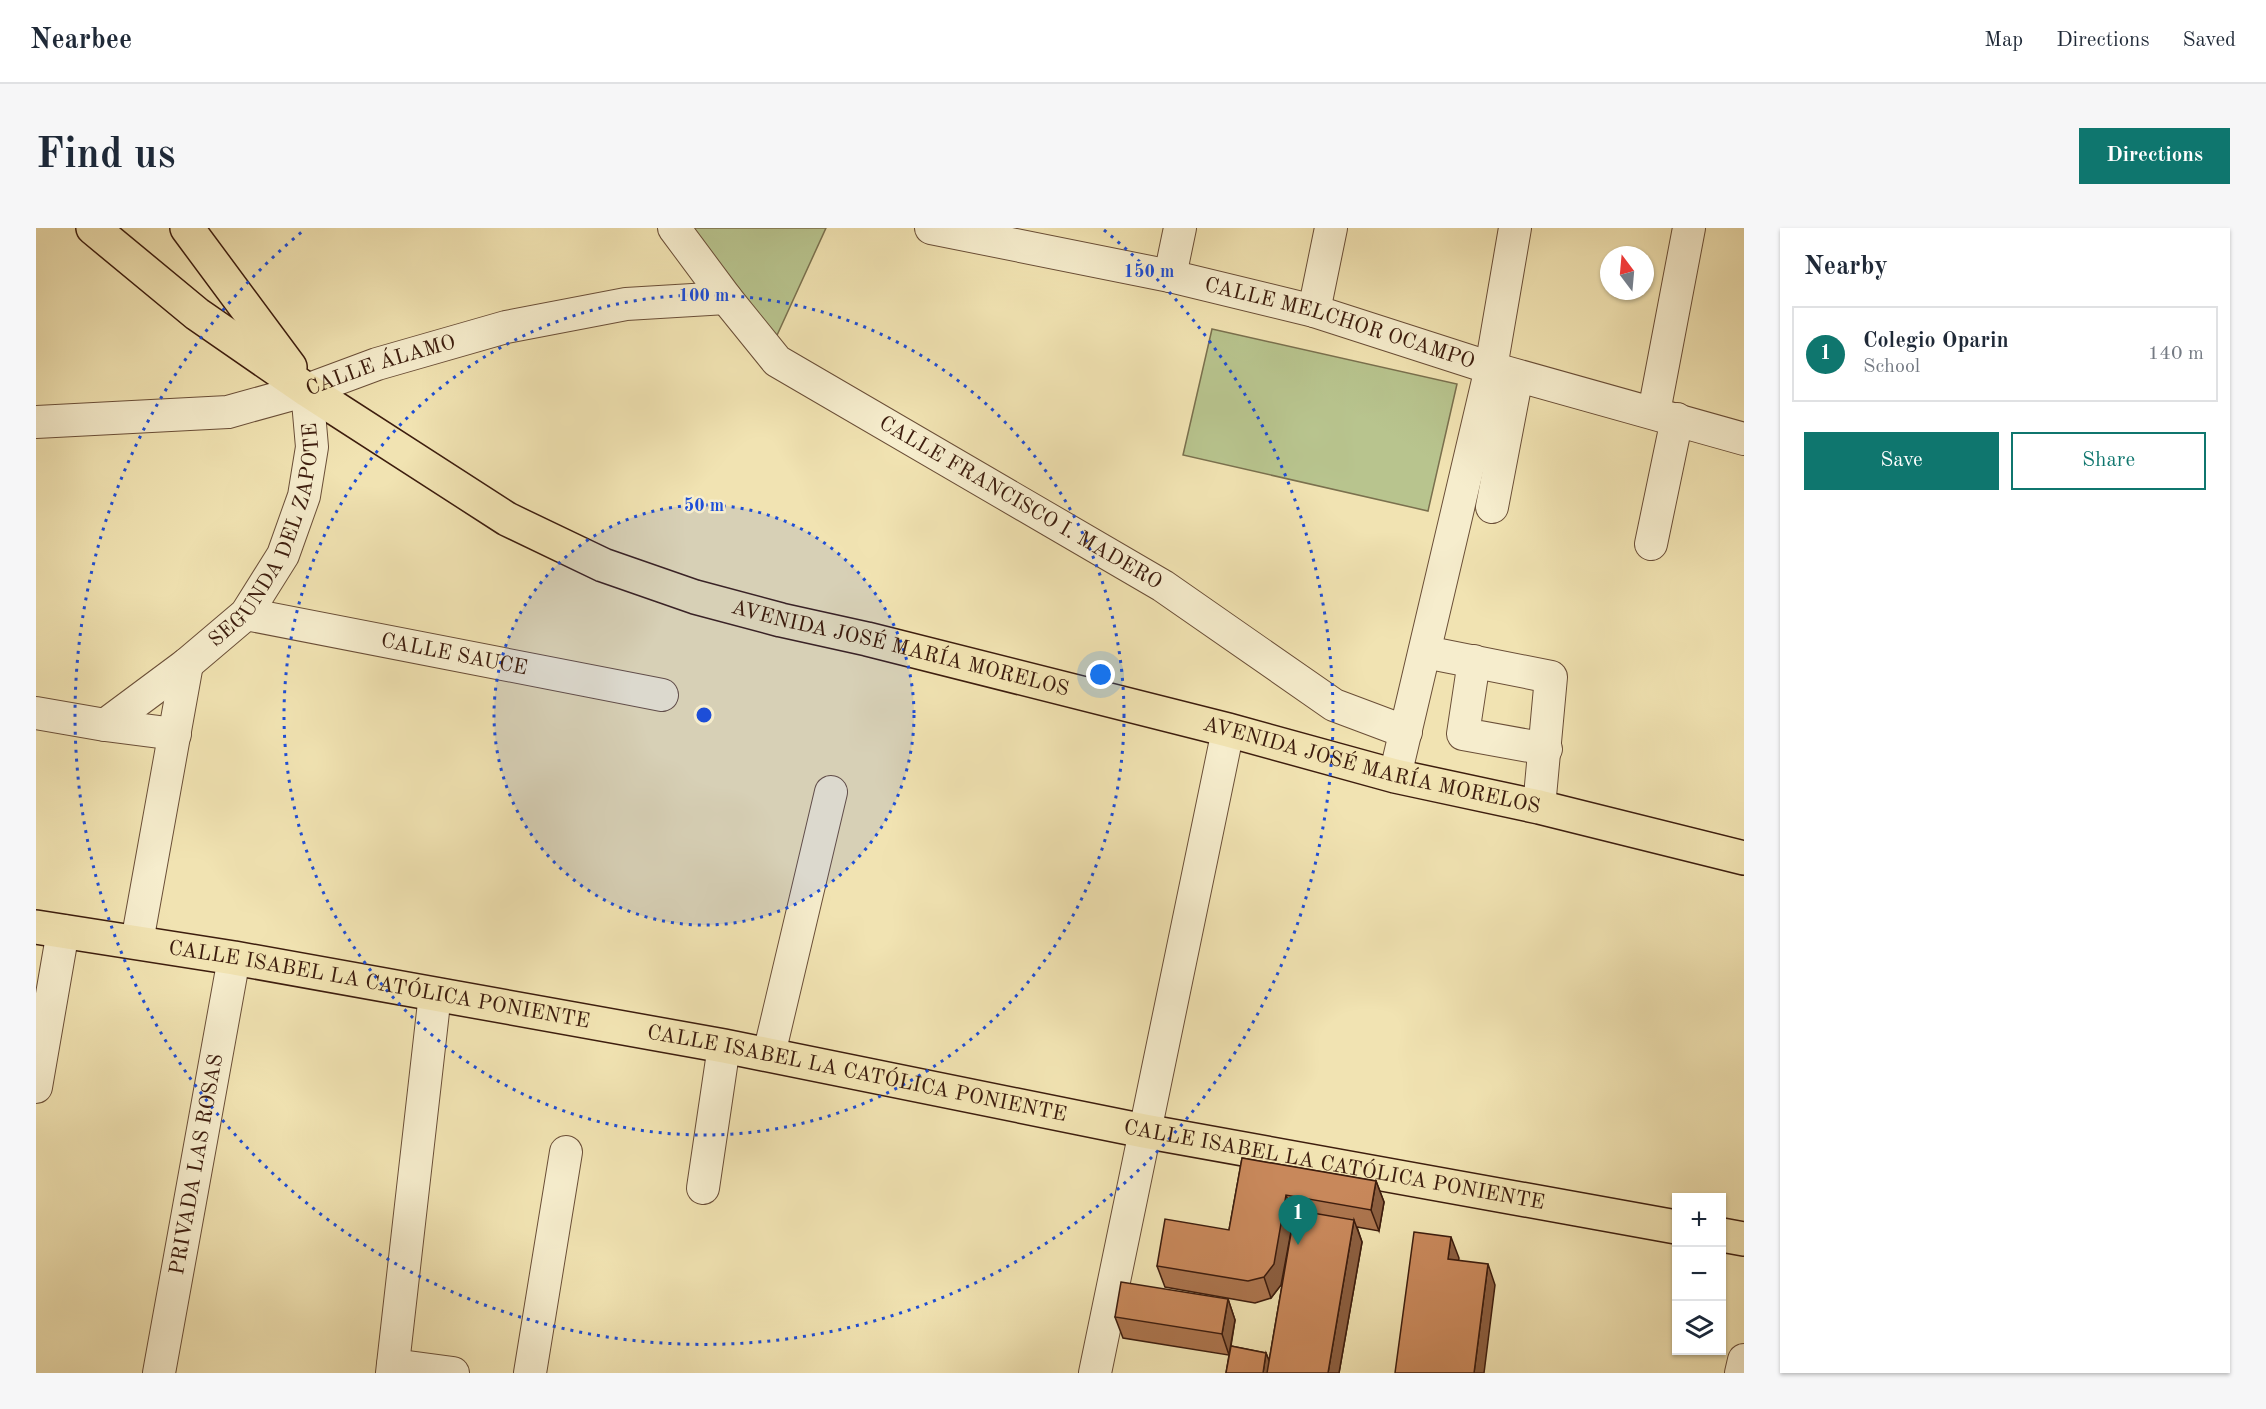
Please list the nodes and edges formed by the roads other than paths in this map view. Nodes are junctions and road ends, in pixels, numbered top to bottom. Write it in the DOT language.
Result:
graph roads {
  1 [pos="93,228"];
  2 [pos="187,228"];
  3 [pos="674,228"];
  4 [pos="931,228"];
  5 [pos="1180,228"];
  6 [pos="1330,228"];
  7 [pos="1515,228"];
  8 [pos="1689,228"];
  9 [pos="1016,236"];
  10 [pos="1170,276"];
  11 [pos="726,298"];
  12 [pos="1314,311"];
  13 [pos="1504,372"];
  14 [pos="307,390"];
  15 [pos="1666,416"];
  16 [pos="38,430"];
  17 [pos="1744,439"];
  18 [pos="1491,507"];
  19 [pos="1651,544"];
  20 [pos="246,614"];
  21 [pos="1425,652"];
  22 [pos="1474,661"];
  23 [pos="187,664"];
  24 [pos="662,695"];
  25 [pos="36,713"];
  26 [pos="105,725"];
  27 [pos="1228,730"];
  28 [pos="1406,732"];
  29 [pos="175,734"];
  30 [pos="1546,749"];
  31 [pos="1395,776"];
  32 [pos="831,792"];
  33 [pos="1539,807"];
  34 [pos="1744,858"];
  35 [pos="50,929"];
  36 [pos="137,942"];
  37 [pos="234,958"];
  38 [pos="435,994"];
  39 [pos="724,1046"];
  40 [pos="769,1054"];
  41 [pos="36,1087"];
  42 [pos="1144,1131"];
  43 [pos="566,1152"];
  44 [pos="703,1188"];
  45 [pos="1672,1226"];
  46 [pos="1726,1236"];
  47 [pos="1744,1239"];
  48 [pos="1744,1360"];
  49 [pos="393,1369"];
  50 [pos="159,1373"];
  51 [pos="453,1373"];
  52 [pos="530,1373"];
  53 [pos="1095,1373"];
  54 [pos="1741,1373"];
  1 -- 14 [label="main road, AVENIDA JOSÉ MARÍA MORELOS"];
  2 -- 14 [label="main road, AVENIDA JOSÉ MARÍA MORELOS"];
  3 -- 11 [label="street, CALLE FRANCISCO I. MADERO"];
  4 -- 9 [label="street, CALLE MELCHOR OCAMPO"];
  5 -- 10 [label="street"];
  6 -- 12 [label="street"];
  7 -- 13 [label="street"];
  8 -- 15 [label="street"];
  9 -- 10 [label="street, CALLE MELCHOR OCAMPO"];
  10 -- 12 [label="street, CALLE MELCHOR OCAMPO"];
  11 -- 14 [label="street, CALLE ÁLAMO"];
  11 -- 28 [label="street, CALLE FRANCISCO I. MADERO"];
  12 -- 13 [label="street, CALLE MELCHOR OCAMPO"];
  13 -- 15 [label="street, CALLE MELCHOR OCAMPO"];
  13 -- 18 [label="street"];
  13 -- 21 [label="street"];
  14 -- 16 [label="street, CALLE ÁLAMO"];
  14 -- 20 [label="street, SEGUNDA DEL ZAPOTE"];
  14 -- 27 [label="main road, AVENIDA JOSÉ MARÍA MORELOS"];
  15 -- 17 [label="street, CALLE MELCHOR OCAMPO"];
  15 -- 19 [label="street"];
  20 -- 23 [label="street, SEGUNDA DEL ZAPOTE"];
  20 -- 24 [label="street, CALLE SAUCE"];
  21 -- 22 [label="street"];
  21 -- 28 [label="street"];
  22 -- 30 [label="street"];
  22 -- 30 [label="street"];
  23 -- 26 [label="street, SEGUNDA DEL ZAPOTE"];
  23 -- 29 [label="street, SEGUNDA DEL ZAPOTE"];
  25 -- 26 [label="street"];
  26 -- 29 [label="street"];
  27 -- 31 [label="main road, AVENIDA JOSÉ MARÍA MORELOS"];
  27 -- 42 [label="street"];
  28 -- 31 [label="street"];
  29 -- 36 [label="street, SEGUNDA DEL ZAPOTE"];
  30 -- 33 [label="street"];
  31 -- 33 [label="main road, AVENIDA JOSÉ MARÍA MORELOS"];
  32 -- 40 [label="street"];
  33 -- 34 [label="main road, AVENIDA JOSÉ MARÍA MORELOS"];
  35 -- 36 [label="main road, CALLE ISABEL LA CATÓLICA PONIENTE"];
  35 -- 41 [label="street"];
  36 -- 37 [label="main road, CALLE ISABEL LA CATÓLICA PONIENTE"];
  37 -- 38 [label="main road, CALLE ISABEL LA CATÓLICA PONIENTE"];
  37 -- 50 [label="street, PRIVADA LAS ROSAS"];
  38 -- 39 [label="main road, CALLE ISABEL LA CATÓLICA PONIENTE"];
  38 -- 49 [label="street"];
  39 -- 40 [label="main road, CALLE ISABEL LA CATÓLICA PONIENTE"];
  39 -- 44 [label="street"];
  40 -- 42 [label="main road, CALLE ISABEL LA CATÓLICA PONIENTE"];
  42 -- 45 [label="main road, CALLE ISABEL LA CATÓLICA PONIENTE"];
  42 -- 53 [label="street"];
  43 -- 52 [label="street"];
  46 -- 47 [label="main road"];
  48 -- 54 [label="street"];
  49 -- 51 [label="street"];
}
